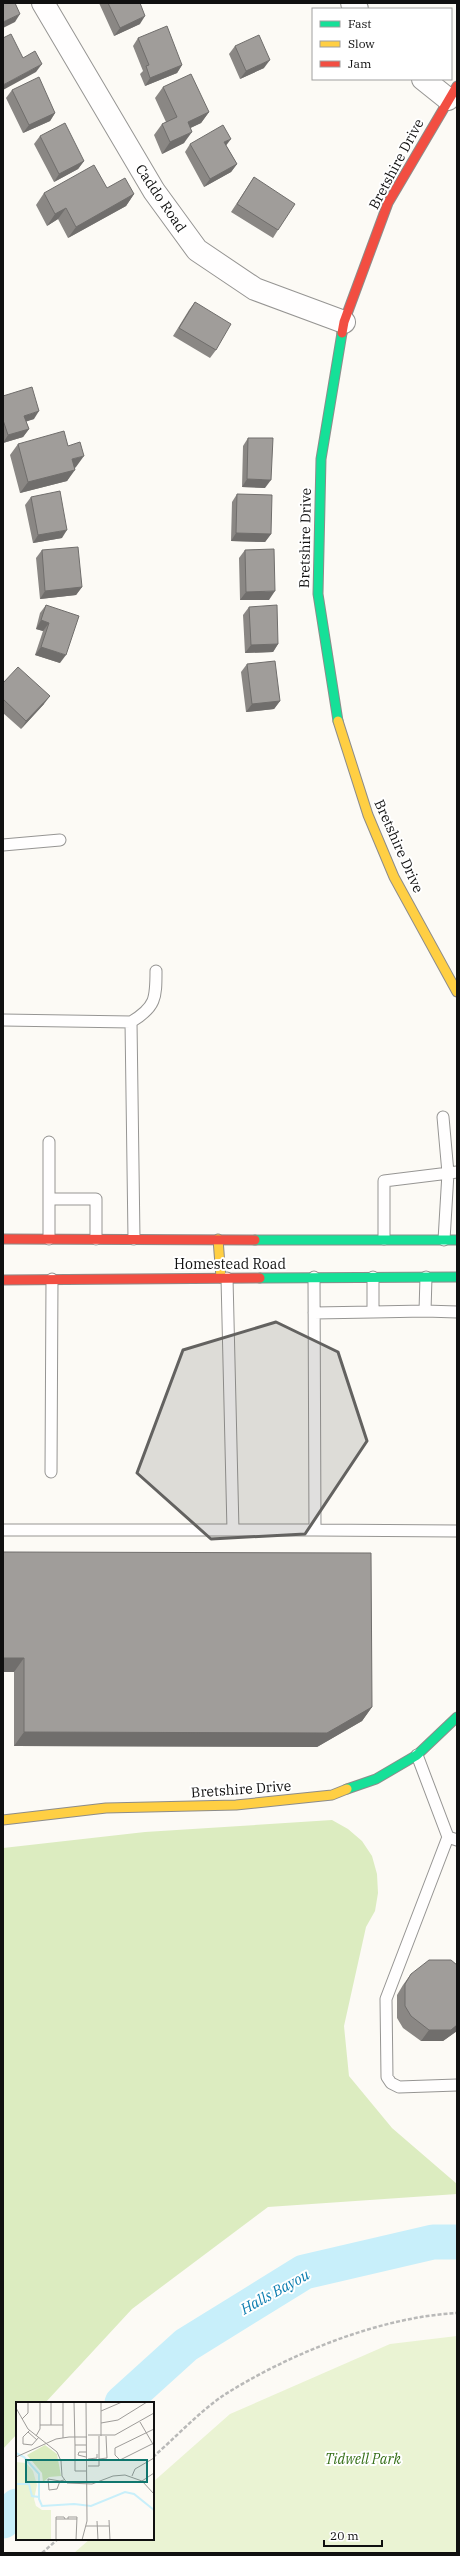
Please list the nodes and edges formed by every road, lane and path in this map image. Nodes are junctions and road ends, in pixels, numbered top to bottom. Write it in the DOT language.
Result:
graph roads {
  1 [pos="44,3"];
  2 [pos="425,80"];
  3 [pos="452,92"];
  4 [pos="344,322"];
  5 [pos="60,840"];
  6 [pos="3,845"];
  7 [pos="156,971"];
  8 [pos="457,992"];
  9 [pos="3,1020"];
  10 [pos="131,1022"];
  11 [pos="443,1117"];
  12 [pos="49,1142"];
  13 [pos="452,1172"];
  14 [pos="49,1199"];
  15 [pos="3,1239"];
  16 [pos="49,1239"];
  17 [pos="96,1239"];
  18 [pos="134,1240"];
  19 [pos="218,1240"];
  20 [pos="384,1240"];
  21 [pos="444,1240"];
  22 [pos="457,1240"];
  23 [pos="373,1277"];
  24 [pos="426,1277"];
  25 [pos="457,1277"];
  26 [pos="224,1278"];
  27 [pos="314,1278"];
  28 [pos="3,1280"];
  29 [pos="52,1280"];
  30 [pos="425,1311"];
  31 [pos="373,1312"];
  32 [pos="457,1312"];
  33 [pos="314,1313"];
  34 [pos="51,1472"];
  35 [pos="3,1530"];
  36 [pos="234,1530"];
  37 [pos="315,1530"];
  38 [pos="457,1531"];
  39 [pos="457,1717"];
  40 [pos="416,1755"];
  41 [pos="3,1820"];
  42 [pos="452,1839"];
  43 [pos="457,2085"];
  44 [pos="457,2313"];
  45 [pos="154,2456"];
  46 [pos="57,2540"];
  47 [pos="42,2553"];
  1 -- 4 [label="street, Caddo Road"];
  2 -- 3 [label="street"];
  3 -- 4 [label="street, Bretshire Drive"];
  4 -- 8 [label="street, Bretshire Drive"];
  5 -- 6 [label="lane"];
  7 -- 10 [label="lane"];
  9 -- 10 [label="lane"];
  10 -- 18 [label="lane"];
  11 -- 13 [label="lane"];
  12 -- 14 [label="lane"];
  13 -- 20 [label="lane"];
  13 -- 21 [label="lane"];
  14 -- 16 [label="lane"];
  14 -- 17 [label="lane"];
  15 -- 16 [label="street, Homestead Road"];
  16 -- 17 [label="street, Homestead Road"];
  17 -- 18 [label="street, Homestead Road"];
  18 -- 19 [label="street, Homestead Road"];
  19 -- 20 [label="street, Homestead Road"];
  19 -- 26 [label="street"];
  20 -- 21 [label="street, Homestead Road"];
  21 -- 22 [label="street, Homestead Road"];
  23 -- 24 [label="street, Homestead Road"];
  23 -- 27 [label="street, Homestead Road"];
  23 -- 31 [label="lane"];
  24 -- 25 [label="street, Homestead Road"];
  24 -- 30 [label="lane"];
  26 -- 27 [label="street, Homestead Road"];
  26 -- 29 [label="street, Homestead Road"];
  26 -- 36 [label="lane"];
  27 -- 33 [label="lane"];
  28 -- 29 [label="street, Homestead Road"];
  29 -- 34 [label="lane"];
  30 -- 31 [label="lane"];
  30 -- 32 [label="lane"];
  31 -- 33 [label="lane"];
  33 -- 37 [label="lane"];
  35 -- 36 [label="lane"];
  36 -- 37 [label="lane"];
  37 -- 38 [label="lane"];
  39 -- 40 [label="street, Bretshire Drive"];
  40 -- 41 [label="street, Bretshire Drive"];
  40 -- 42 [label="lane"];
  42 -- 43 [label="lane"];
  44 -- 45 [label="path"];
  46 -- 47 [label="path"];
}
